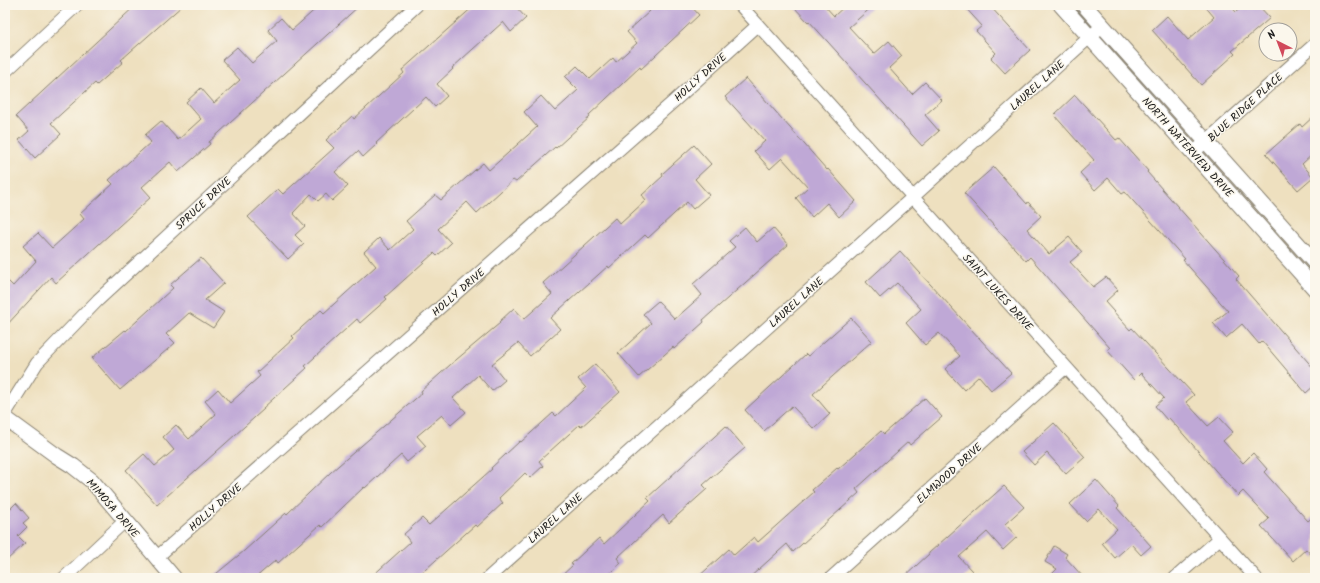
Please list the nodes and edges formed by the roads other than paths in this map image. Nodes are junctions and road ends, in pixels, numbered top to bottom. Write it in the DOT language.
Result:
graph roads {
  1 [pos="77,5"];
  2 [pos="417,5"];
  3 [pos="740,5"];
  4 [pos="1061,5"];
  5 [pos="1084,5"];
  6 [pos="758,25"];
  7 [pos="1103,25"];
  8 [pos="1090,37"];
  9 [pos="1315,44"];
  10 [pos="5,72"];
  11 [pos="1207,141"];
  12 [pos="1193,153"];
  13 [pos="913,197"];
  14 [pos="1315,263"];
  15 [pos="1315,289"];
  16 [pos="1066,367"];
  17 [pos="5,414"];
  18 [pos="5,418"];
  19 [pos="126,520"];
  20 [pos="1220,538"];
  21 [pos="156,558"];
  22 [pos="64,578"];
  23 [pos="174,578"];
  24 [pos="488,578"];
  25 [pos="831,578"];
  26 [pos="1175,578"];
  27 [pos="1256,578"];
  1 -- 10 [label="street"];
  2 -- 17 [label="street, SPRUCE DRIVE"];
  3 -- 6 [label="street, SAINT LUKES DRIVE"];
  4 -- 8 [label="street, NORTH WATERVIEW DRIVE"];
  5 -- 7 [label="street, NORTH WATERVIEW DRIVE"];
  6 -- 13 [label="street, SAINT LUKES DRIVE"];
  6 -- 21 [label="street, HOLLY DRIVE"];
  7 -- 8 [label="street, LAUREL LANE"];
  7 -- 11 [label="street, NORTH WATERVIEW DRIVE"];
  8 -- 12 [label="street, NORTH WATERVIEW DRIVE"];
  8 -- 13 [label="street, LAUREL LANE"];
  9 -- 11 [label="street, BLUE RIDGE PLACE"];
  11 -- 12 [label="street, BLUE RIDGE PLACE"];
  11 -- 14 [label="street, NORTH WATERVIEW DRIVE"];
  12 -- 15 [label="street, NORTH WATERVIEW DRIVE"];
  13 -- 16 [label="street, SAINT LUKES DRIVE"];
  13 -- 24 [label="street, LAUREL LANE"];
  16 -- 20 [label="street, SAINT LUKES DRIVE"];
  16 -- 25 [label="street, ELMWOOD DRIVE"];
  18 -- 19 [label="street, MIMOSA DRIVE"];
  19 -- 21 [label="street, MIMOSA DRIVE"];
  19 -- 22 [label="street"];
  20 -- 26 [label="street"];
  20 -- 27 [label="street, SAINT LUKES DRIVE"];
  21 -- 23 [label="street, MIMOSA DRIVE"];
}
